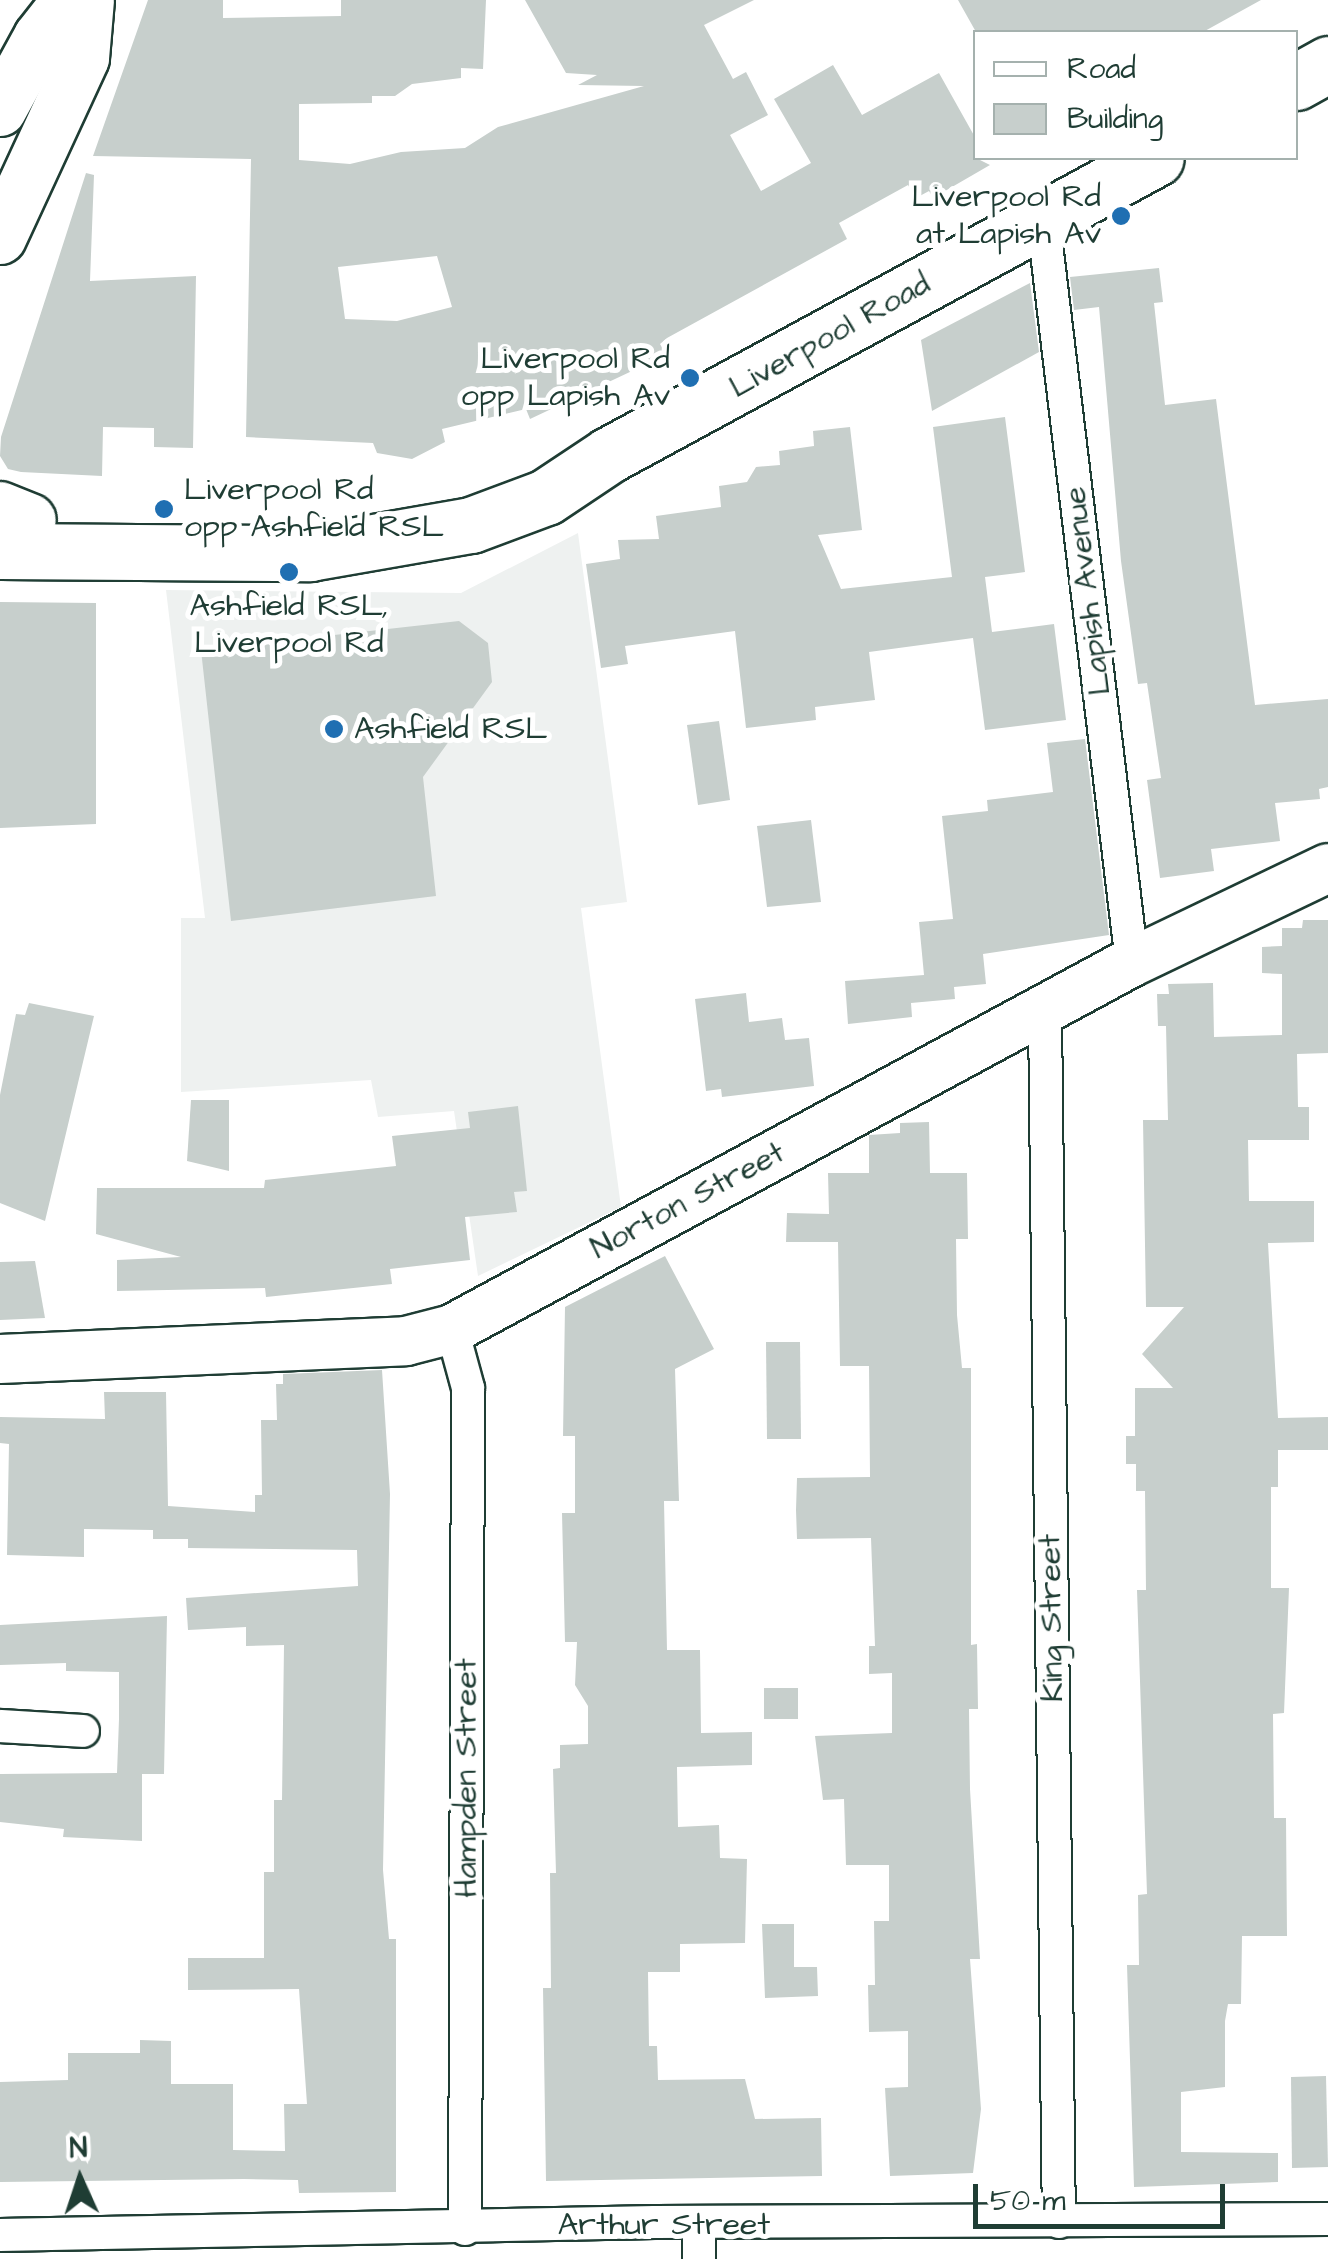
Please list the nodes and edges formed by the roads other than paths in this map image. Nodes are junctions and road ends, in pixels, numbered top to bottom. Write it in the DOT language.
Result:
graph roads {
  1 [pos="69,0"];
  2 [pos="88,0"];
  3 [pos="1328,64"];
  4 [pos="1298,81"];
  5 [pos="0,110"];
  6 [pos="1152,160"];
  7 [pos="1043,219"];
  8 [pos="0,238"];
  9 [pos="8,525"];
  10 [pos="1328,868"];
  11 [pos="1132,962"];
  12 [pos="1045,1014"];
  13 [pos="452,1329"];
  14 [pos="0,1359"];
  15 [pos="0,1726"];
  16 [pos="83,1731"];
  17 [pos="1328,2219"];
  18 [pos="1059,2222"];
  19 [pos="465,2229"];
  20 [pos="0,2235"];
  21 [pos="699,2243"];
  1 -- 5 [label="main road"];
  2 -- 8 [label="main road"];
  3 -- 4 [label="highway"];
  6 -- 7 [label="highway, Liverpool Road"];
  7 -- 9 [label="highway, Liverpool Road"];
  7 -- 11 [label="street, Lapish Avenue"];
  10 -- 11 [label="main road, Norton Street"];
  11 -- 12 [label="main road, Norton Street"];
  12 -- 13 [label="main road, Norton Street"];
  12 -- 18 [label="street, King Street"];
  13 -- 14 [label="main road, Norton Street"];
  13 -- 19 [label="street, Hampden Street"];
  15 -- 16 [label="street"];
  17 -- 18 [label="street, Arthur Street"];
  18 -- 21 [label="street, Arthur Street"];
  19 -- 20 [label="street, Arthur Street"];
  19 -- 21 [label="street, Arthur Street"];
}
